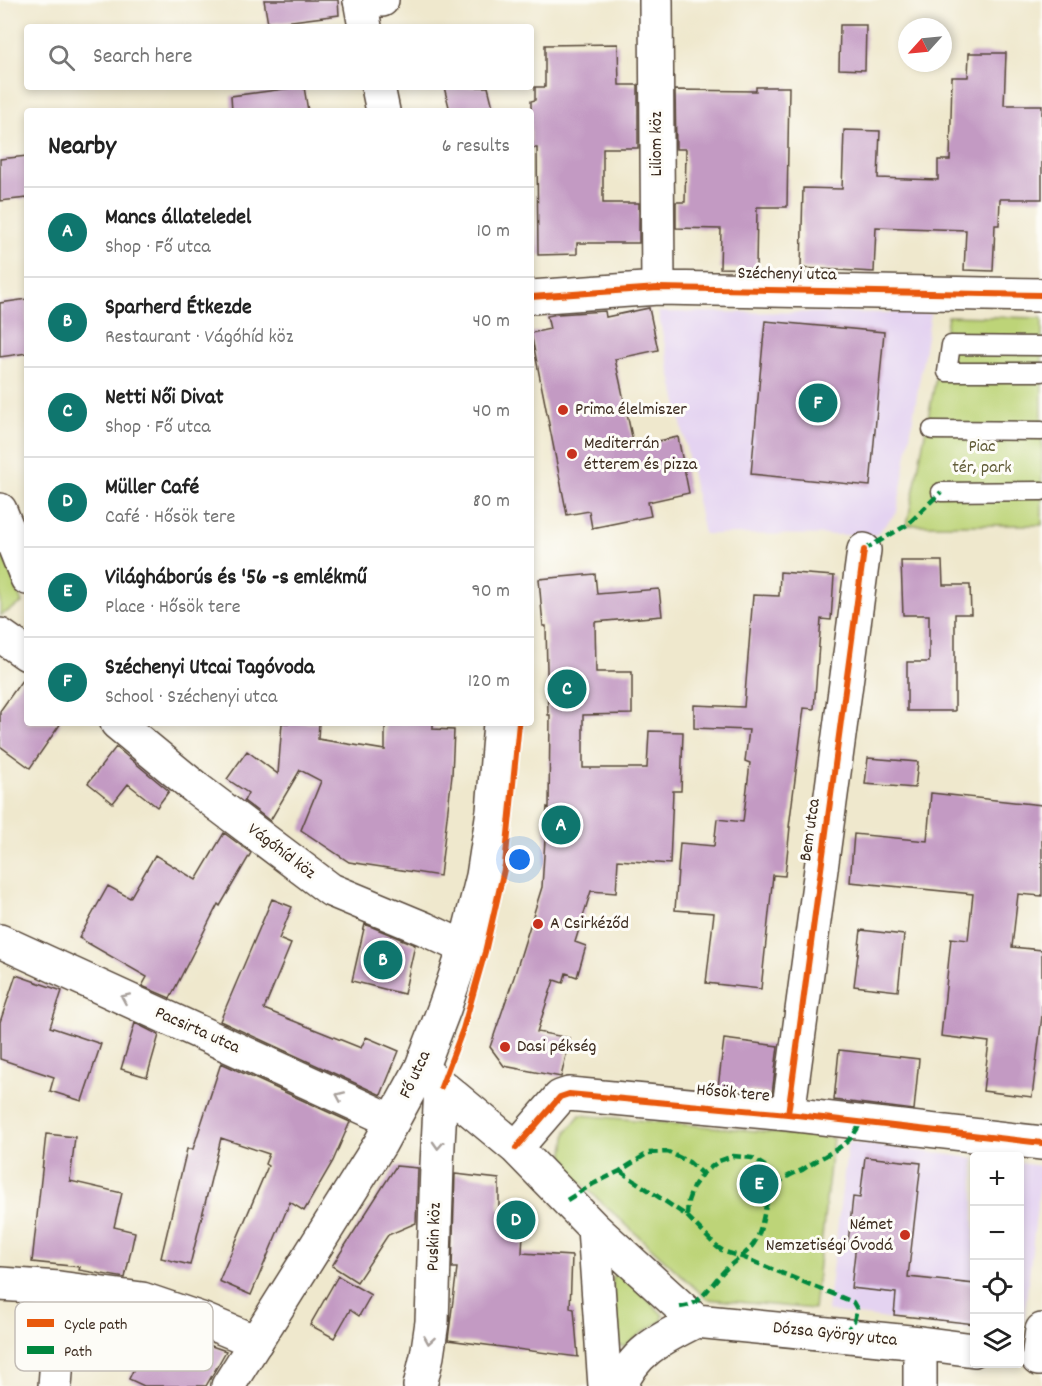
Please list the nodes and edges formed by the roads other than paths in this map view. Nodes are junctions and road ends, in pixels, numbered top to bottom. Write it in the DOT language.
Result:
graph roads {
  1 [pos="360,0"];
  2 [pos="382,0"];
  3 [pos="656,0"];
  4 [pos="364,24"];
  5 [pos="379,90"];
  6 [pos="382,108"];
  7 [pos="658,288"];
  8 [pos="1042,295"];
  9 [pos="534,297"];
  10 [pos="1041,346"];
  11 [pos="1042,372"];
  12 [pos="933,430"];
  13 [pos="1042,431"];
  14 [pos="1042,491"];
  15 [pos="941,492"];
  16 [pos="0,510"];
  17 [pos="864,550"];
  18 [pos="24,570"];
  19 [pos="0,635"];
  20 [pos="24,652"];
  21 [pos="121,726"];
  22 [pos="500,726"];
  23 [pos="0,941"];
  24 [pos="465,948"];
  25 [pos="431,1078"];
  26 [pos="789,1114"];
  27 [pos="393,1121"];
  28 [pos="1042,1143"];
  29 [pos="516,1148"];
  30 [pos="594,1228"];
  31 [pos="0,1284"];
  32 [pos="59,1288"];
  33 [pos="59,1302"];
  34 [pos="151,1302"];
  35 [pos="696,1321"];
  36 [pos="213,1324"];
  37 [pos="256,1342"];
  38 [pos="920,1343"];
  39 [pos="970,1349"];
  40 [pos="57,1371"];
  41 [pos="56,1386"];
  42 [pos="228,1386"];
  43 [pos="420,1386"];
  44 [pos="605,1386"];
  45 [pos="621,1386"];
  46 [pos="920,1386"];
  1 -- 2 [label="street"];
  1 -- 4 [label="street"];
  3 -- 7 [label="street, Liliom köz"];
  5 -- 6 [label="street"];
  7 -- 8 [label="street, Széchenyi utca"];
  7 -- 9 [label="street, Széchenyi utca"];
  10 -- 11 [label="lane"];
  12 -- 13 [label="lane"];
  14 -- 15 [label="lane"];
  16 -- 18 [label="street"];
  17 -- 26 [label="street, Bem utca"];
  19 -- 20 [label="street"];
  21 -- 24 [label="street, Vágóhíd köz"];
  22 -- 24 [label="street, Fő utca"];
  27 -- 23 [label="street, Pacsirta utca, one-way"];
  24 -- 25 [label="street, Fő utca"];
  25 -- 27 [label="street, Fő utca"];
  25 -- 29 [label="street"];
  25 -- 43 [label="street, Puskin köz, one-way"];
  26 -- 28 [label="street, Hősök tere"];
  26 -- 29 [label="street, Hősök tere"];
  27 -- 37 [label="street, Fő utca"];
  29 -- 30 [label="street"];
  30 -- 35 [label="street"];
  30 -- 44 [label="street"];
  31 -- 32 [label="street"];
  32 -- 33 [label="street"];
  32 -- 34 [label="street"];
  35 -- 38 [label="street, Dózsa György utca"];
  35 -- 45 [label="street"];
  36 -- 37 [label="street"];
  37 -- 42 [label="street, Fő utca"];
  38 -- 39 [label="street, Dózsa György utca"];
  38 -- 46 [label="street"];
  40 -- 41 [label="street"];
}
